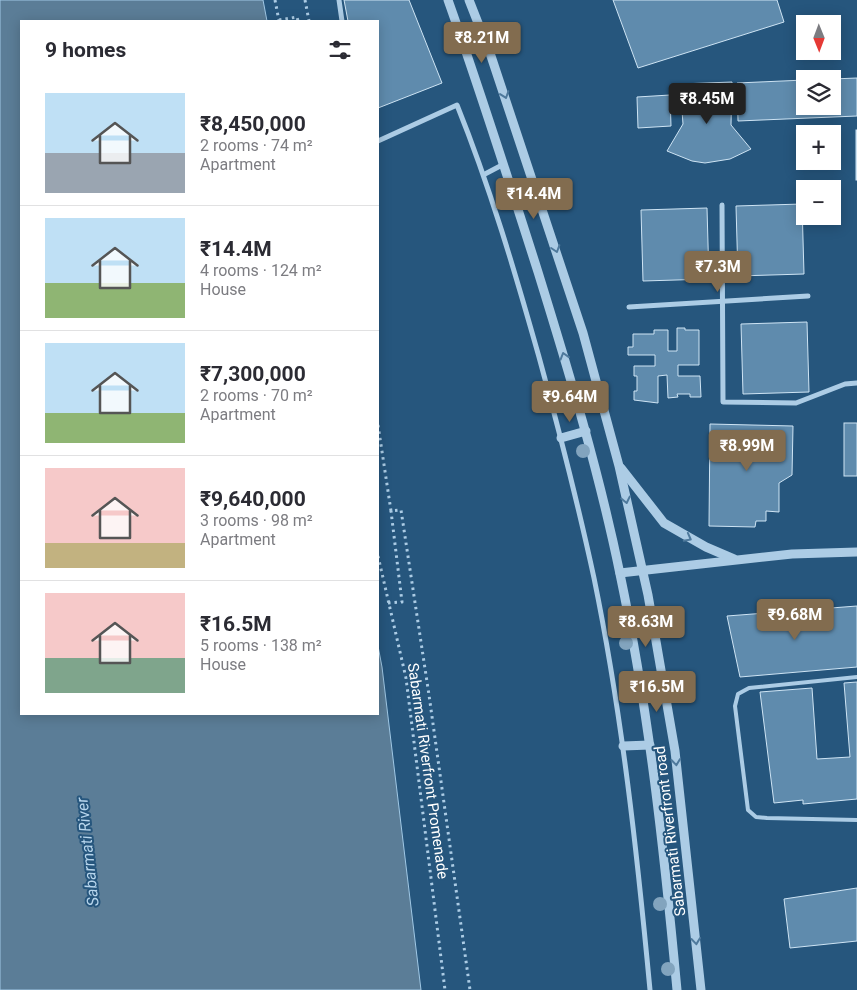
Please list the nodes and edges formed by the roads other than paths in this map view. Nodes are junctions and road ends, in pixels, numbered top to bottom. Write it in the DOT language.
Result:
graph roads {
  1 [pos="339,0"];
  2 [pos="448,0"];
  3 [pos="469,0"];
  4 [pos="342,20"];
  5 [pos="379,141"];
  6 [pos="504,164"];
  7 [pos="485,174"];
  8 [pos="722,205"];
  9 [pos="808,296"];
  10 [pos="723,303"];
  11 [pos="629,307"];
  12 [pos="857,383"];
  13 [pos="586,431"];
  14 [pos="561,438"];
  15 [pos="619,466"];
  16 [pos="857,552"];
  17 [pos="736,560"];
  18 [pos="642,570"];
  19 [pos="620,573"];
  20 [pos="857,677"];
  21 [pos="650,745"];
  22 [pos="623,746"];
  23 [pos="857,820"];
  24 [pos="650,990"];
  25 [pos="677,990"];
  26 [pos="701,990"];
  1 -- 4 [label="street"];
  2 -- 6 [label="street"];
  3 -- 15 [label="street, Sabarmati Riverfront road, one-way"];
  5 -- 7 [label="street"];
  6 -- 7 [label="street"];
  13 -- 6 [label="street, one-way"];
  7 -- 14 [label="street"];
  8 -- 10 [label="street"];
  9 -- 10 [label="street"];
  10 -- 11 [label="street"];
  10 -- 12 [label="street"];
  13 -- 14 [label="street"];
  13 -- 19 [label="street"];
  14 -- 22 [label="street"];
  15 -- 17 [label="street, one-way"];
  15 -- 18 [label="street, Sabarmati Riverfront road, one-way"];
  16 -- 17 [label="street"];
  17 -- 18 [label="street"];
  18 -- 19 [label="street"];
  18 -- 26 [label="street, Sabarmati Riverfront road, one-way"];
  19 -- 21 [label="street, Sabarmati Riverfront road"];
  20 -- 23 [label="lane"];
  21 -- 22 [label="street"];
  21 -- 25 [label="street, Sabarmati Riverfront road"];
  22 -- 24 [label="street"];
}
